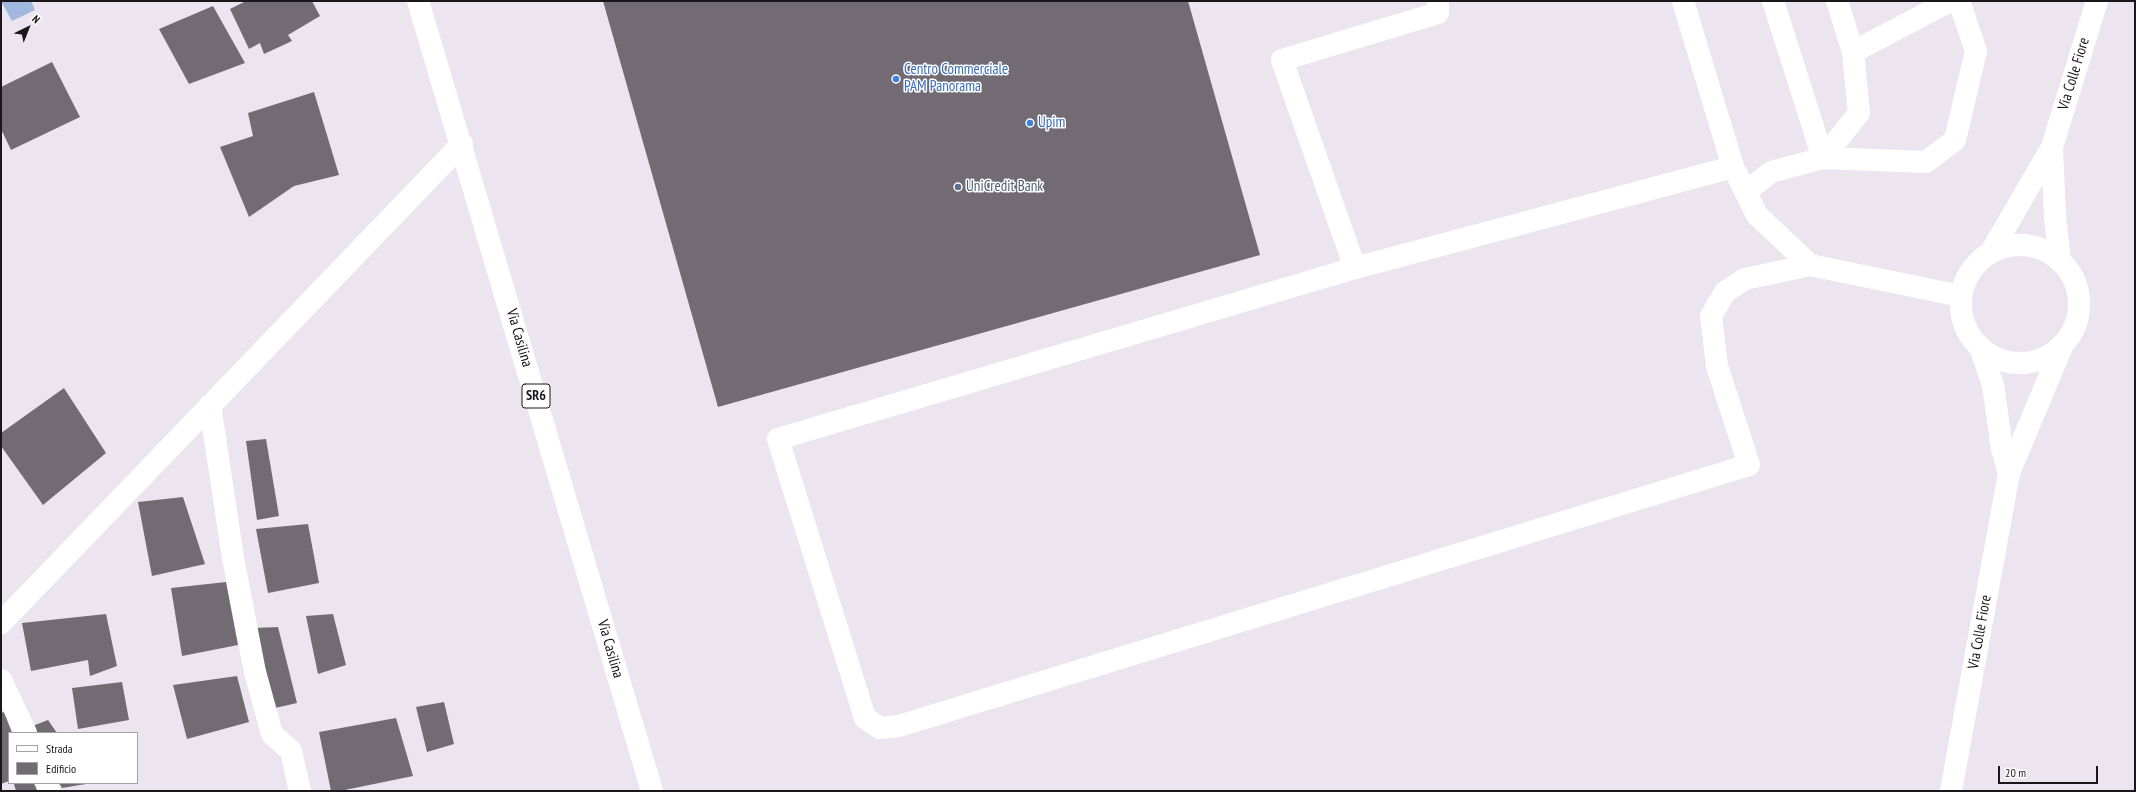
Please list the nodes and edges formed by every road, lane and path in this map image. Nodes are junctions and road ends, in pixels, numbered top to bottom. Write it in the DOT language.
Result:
graph roads {
  1 [pos="418,1"];
  2 [pos="1438,1"];
  3 [pos="1683,1"];
  4 [pos="1773,1"];
  5 [pos="1837,1"];
  6 [pos="1950,1"];
  7 [pos="1958,1"];
  8 [pos="2097,1"];
  9 [pos="1852,52"];
  10 [pos="462,144"];
  11 [pos="2052,147"];
  12 [pos="1823,158"];
  13 [pos="1733,167"];
  14 [pos="1746,192"];
  15 [pos="1992,252"];
  16 [pos="2060,261"];
  17 [pos="1810,265"];
  18 [pos="1355,268"];
  19 [pos="1962,296"];
  20 [pos="2063,344"];
  21 [pos="1980,347"];
  22 [pos="210,405"];
  23 [pos="2009,474"];
  24 [pos="1,623"];
  25 [pos="1,680"];
  26 [pos="26,732"];
  27 [pos="300,791"];
  28 [pos="652,791"];
  29 [pos="1951,791"];
  1 -- 10 [label="street, Via Casilina / SR6"];
  2 -- 18 [label="street"];
  3 -- 13 [label="street"];
  4 -- 12 [label="street"];
  5 -- 9 [label="street"];
  6 -- 9 [label="street"];
  7 -- 12 [label="street"];
  8 -- 11 [label="street, Via Colle Fiore"];
  9 -- 12 [label="street"];
  10 -- 22 [label="street"];
  10 -- 28 [label="street, Via Casilina / SR6"];
  11 -- 15 [label="street, Via Colle Fiore"];
  11 -- 16 [label="street, Via Colle Fiore"];
  12 -- 14 [label="street"];
  13 -- 14 [label="street"];
  13 -- 18 [label="street"];
  14 -- 17 [label="street"];
  15 -- 16 [label="street"];
  15 -- 19 [label="street"];
  16 -- 20 [label="street"];
  17 -- 18 [label="street"];
  17 -- 19 [label="street"];
  19 -- 21 [label="street"];
  20 -- 21 [label="street"];
  20 -- 23 [label="street, Via Colle Fiore"];
  21 -- 23 [label="street, Via Colle Fiore"];
  22 -- 24 [label="street"];
  22 -- 27 [label="street"];
  23 -- 29 [label="street, Via Colle Fiore"];
  25 -- 26 [label="street"];
}
